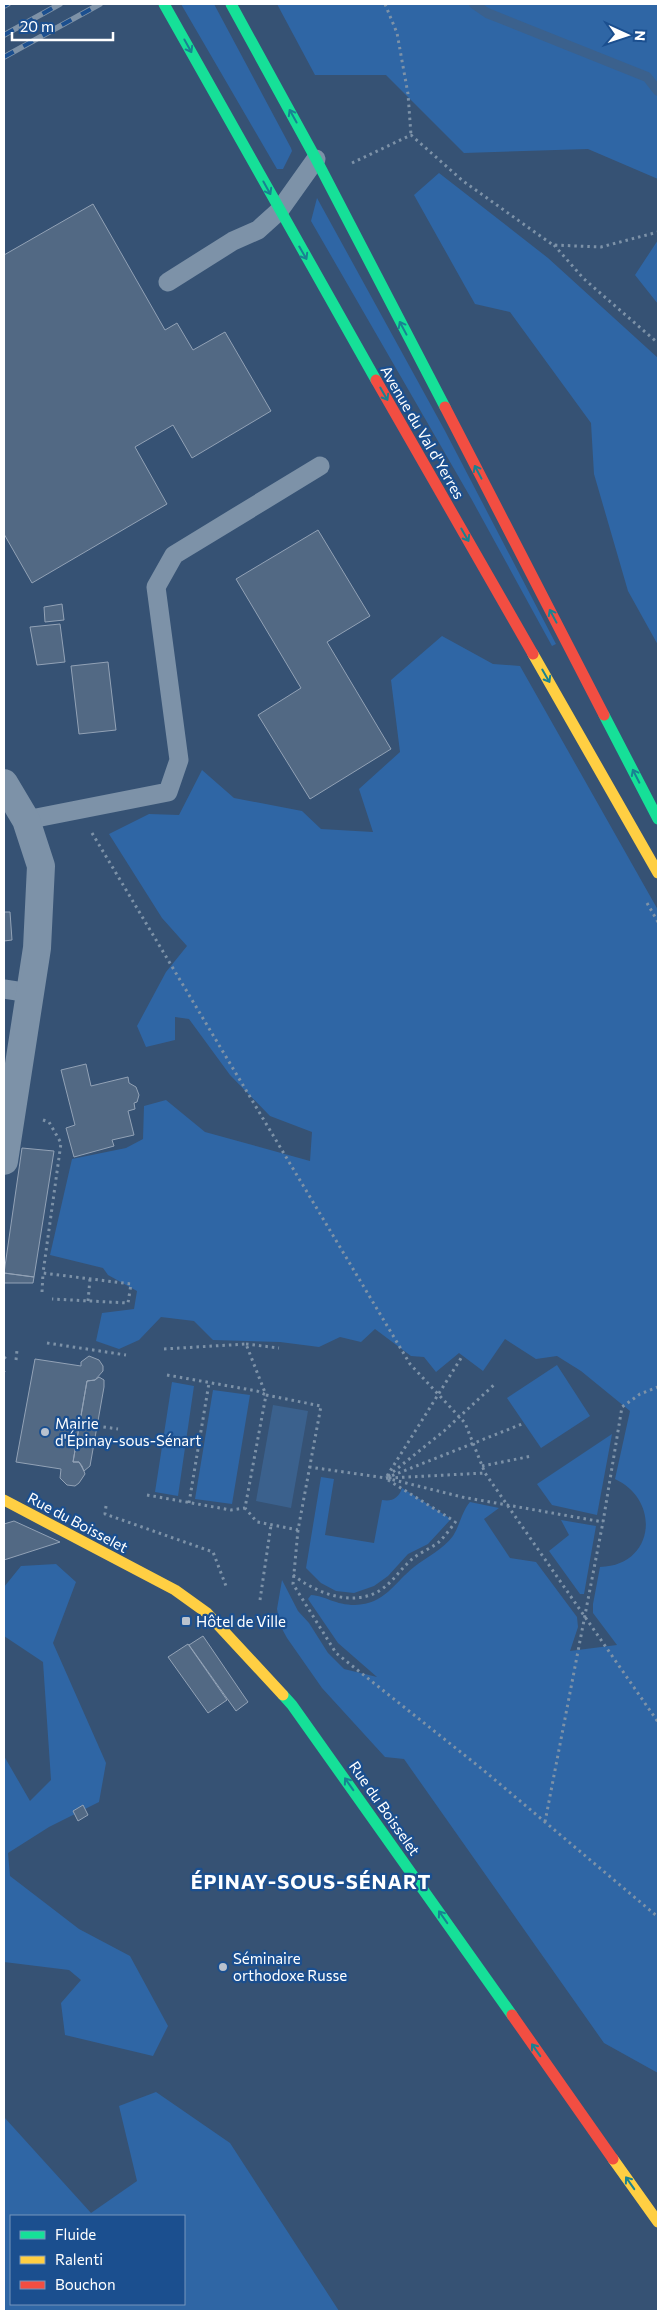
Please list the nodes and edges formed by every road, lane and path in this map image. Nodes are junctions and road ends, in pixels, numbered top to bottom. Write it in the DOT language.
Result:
graph roads {
  1 [pos="164,4"];
  2 [pos="231,4"];
  3 [pos="385,4"];
  4 [pos="411,135"];
  5 [pos="316,159"];
  6 [pos="347,165"];
  7 [pos="279,211"];
  8 [pos="658,232"];
  9 [pos="553,244"];
  10 [pos="168,282"];
  11 [pos="658,343"];
  12 [pos="320,466"];
  13 [pos="4,783"];
  14 [pos="78,810"];
  15 [pos="658,819"];
  16 [pos="26,820"];
  17 [pos="658,873"];
  18 [pos="4,989"];
  19 [pos="30,993"];
  20 [pos="12,1110"];
  21 [pos="4,1161"];
  22 [pos="43,1273"];
  23 [pos="90,1279"];
  24 [pos="42,1292"];
  25 [pos="52,1300"];
  26 [pos="88,1301"];
  27 [pos="48,1343"];
  28 [pos="246,1344"];
  29 [pos="279,1348"];
  30 [pos="164,1349"];
  31 [pos="17,1350"];
  32 [pos="126,1355"];
  33 [pos="463,1355"];
  34 [pos="16,1360"];
  35 [pos="167,1376"];
  36 [pos="209,1382"];
  37 [pos="496,1383"];
  38 [pos="658,1387"];
  39 [pos="266,1395"];
  40 [pos="439,1395"];
  41 [pos="459,1417"];
  42 [pos="522,1424"];
  43 [pos="97,1426"];
  44 [pos="118,1429"];
  45 [pos="473,1444"];
  46 [pos="532,1456"];
  47 [pos="482,1466"];
  48 [pos="309,1467"];
  49 [pos="486,1473"];
  50 [pos="386,1478"];
  51 [pos="147,1495"];
  52 [pos="4,1500"];
  53 [pos="189,1503"];
  54 [pos="509,1505"];
  55 [pos="106,1506"];
  56 [pos="244,1508"];
  57 [pos="451,1519"];
  58 [pos="456,1521"];
  59 [pos="603,1522"];
  60 [pos="271,1525"];
  61 [pos="298,1530"];
  62 [pos="292,1575"];
  63 [pos="227,1588"];
  64 [pos="260,1600"];
  65 [pos="585,1616"];
  66 [pos="658,1722"];
  67 [pos="544,1822"];
  68 [pos="658,1918"];
  69 [pos="658,2222"];
  1 -- 7 [label="main road, Avenue du Val d'Yerres, one-way"];
  5 -- 2 [label="main road, Avenue du Val d'Yerres, one-way"];
  3 -- 4 [label="path"];
  4 -- 6 [label="path"];
  4 -- 9 [label="path"];
  5 -- 7 [label="lane"];
  15 -- 5 [label="main road, Avenue du Val d'Yerres, one-way"];
  7 -- 10 [label="lane"];
  7 -- 17 [label="main road, Avenue du Val d'Yerres, one-way"];
  8 -- 9 [label="path"];
  9 -- 11 [label="path"];
  12 -- 14 [label="lane"];
  13 -- 16 [label="street"];
  14 -- 16 [label="lane"];
  14 -- 40 [label="path"];
  16 -- 19 [label="street"];
  18 -- 19 [label="lane"];
  19 -- 20 [label="street"];
  20 -- 21 [label="street"];
  20 -- 22 [label="path"];
  22 -- 23 [label="path"];
  22 -- 24 [label="path"];
  23 -- 26 [label="path"];
  23 -- 26 [label="path"];
  25 -- 26 [label="path"];
  27 -- 32 [label="path"];
  28 -- 29 [label="path"];
  28 -- 30 [label="path"];
  28 -- 39 [label="path"];
  31 -- 34 [label="path"];
  33 -- 40 [label="path"];
  35 -- 36 [label="path"];
  36 -- 39 [label="path"];
  36 -- 53 [label="path"];
  37 -- 41 [label="path"];
  38 -- 59 [label="path"];
  39 -- 48 [label="path"];
  39 -- 56 [label="path"];
  40 -- 41 [label="path"];
  40 -- 50 [label="path"];
  41 -- 45 [label="path"];
  41 -- 50 [label="path"];
  42 -- 45 [label="path"];
  43 -- 44 [label="path"];
  45 -- 47 [label="path"];
  45 -- 50 [label="path"];
  46 -- 47 [label="path"];
  47 -- 49 [label="path"];
  48 -- 50 [label="path"];
  48 -- 61 [label="path"];
  49 -- 50 [label="path"];
  49 -- 54 [label="path"];
  50 -- 54 [label="path"];
  50 -- 57 [label="path"];
  51 -- 53 [label="path"];
  69 -- 52 [label="main road, Rue du Boisselet, one-way"];
  53 -- 56 [label="path"];
  54 -- 59 [label="path"];
  54 -- 65 [label="path"];
  55 -- 63 [label="path"];
  56 -- 60 [label="path"];
  58 -- 62 [label="path"];
  59 -- 65 [label="path"];
  60 -- 61 [label="path"];
  60 -- 64 [label="path"];
  61 -- 62 [label="path"];
  62 -- 67 [label="path"];
  65 -- 66 [label="path"];
  65 -- 67 [label="path"];
  67 -- 68 [label="path"];
}
